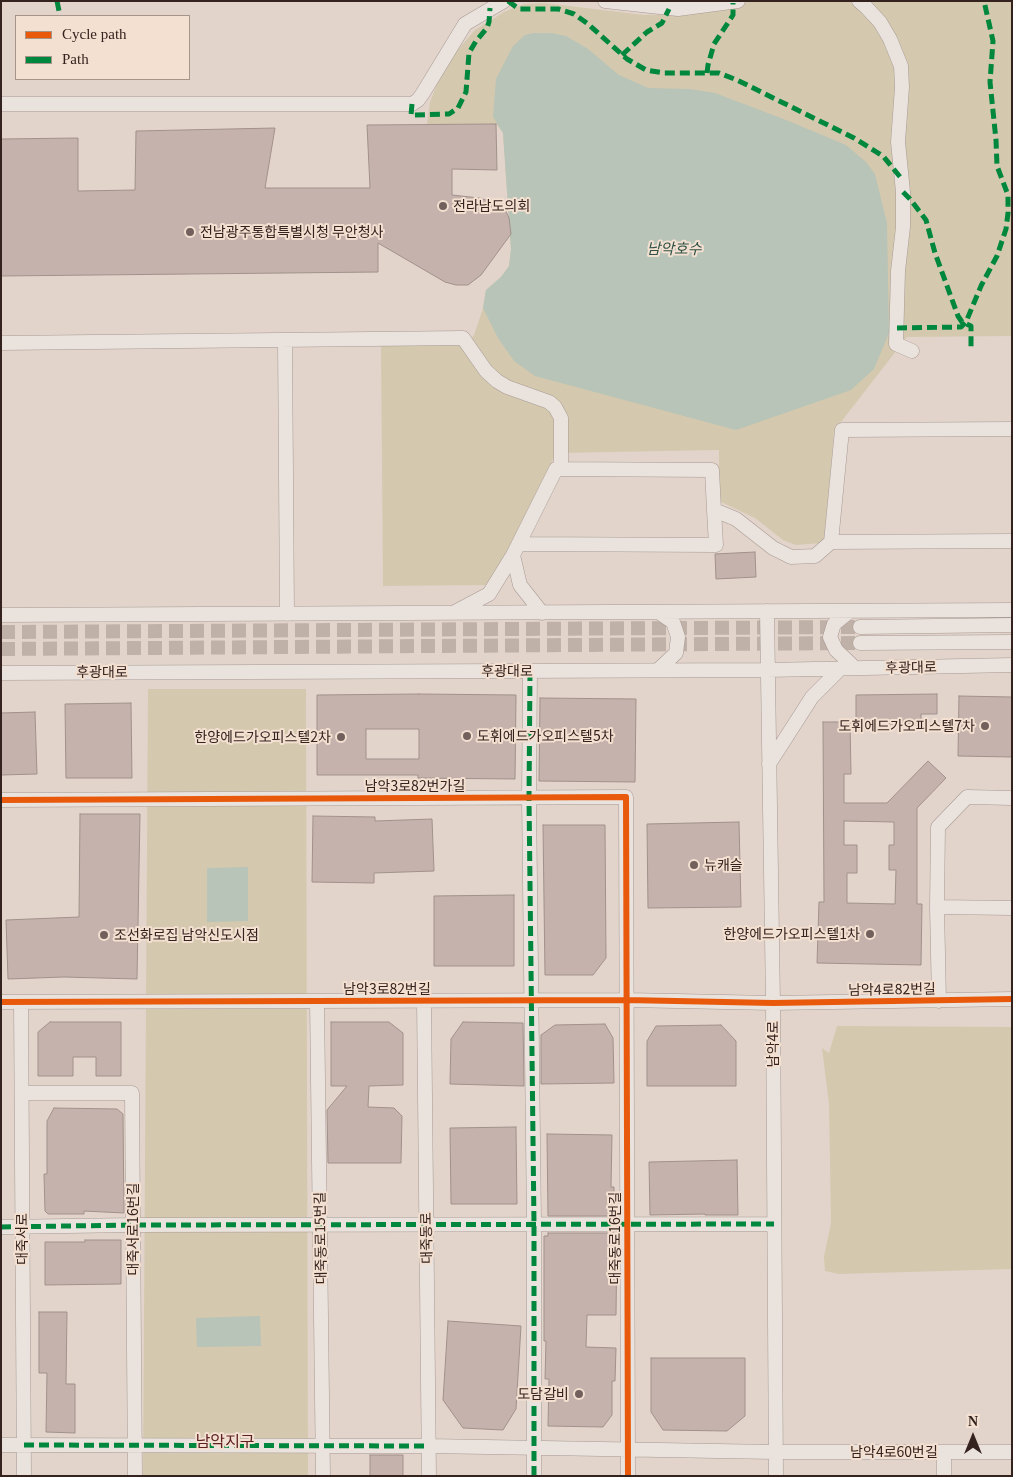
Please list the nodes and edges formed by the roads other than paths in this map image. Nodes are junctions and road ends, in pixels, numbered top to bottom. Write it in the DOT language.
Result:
graph roads {
  1 [pos="504,1"];
  2 [pos="605,1"];
  3 [pos="738,1"];
  4 [pos="859,1"];
  5 [pos="1,104"];
  6 [pos="285,340"];
  7 [pos="1,343"];
  8 [pos="912,351"];
  9 [pos="1012,429"];
  10 [pos="561,469"];
  11 [pos="714,510"];
  12 [pos="1012,541"];
  13 [pos="831,542"];
  14 [pos="516,550"];
  15 [pos="1012,610"];
  16 [pos="767,611"];
  17 [pos="850,611"];
  18 [pos="658,612"];
  19 [pos="452,613"];
  20 [pos="542,613"];
  21 [pos="287,614"];
  22 [pos="1,615"];
  23 [pos="1012,626"];
  24 [pos="860,627"];
  25 [pos="1012,642"];
  26 [pos="860,643"];
  27 [pos="1012,666"];
  28 [pos="855,668"];
  29 [pos="840,669"];
  30 [pos="658,670"];
  31 [pos="768,670"];
  32 [pos="530,671"];
  33 [pos="1,673"];
  34 [pos="769,764"];
  35 [pos="529,798"];
  36 [pos="1012,798"];
  37 [pos="1,800"];
  38 [pos="937,907"];
  39 [pos="1012,908"];
  40 [pos="1012,999"];
  41 [pos="627,1000"];
  42 [pos="317,1001"];
  43 [pos="424,1001"];
  44 [pos="532,1001"];
  45 [pos="939,1001"];
  46 [pos="1,1002"];
  47 [pos="21,1002"];
  48 [pos="773,1003"];
  49 [pos="22,1093"];
  50 [pos="534,1224"];
  51 [pos="628,1224"];
  52 [pos="774,1224"];
  53 [pos="133,1225"];
  54 [pos="320,1225"];
  55 [pos="426,1225"];
  56 [pos="1,1227"];
  57 [pos="22,1227"];
  58 [pos="135,1444"];
  59 [pos="1,1445"];
  60 [pos="24,1445"];
  61 [pos="323,1445"];
  62 [pos="428,1446"];
  63 [pos="534,1448"];
  64 [pos="628,1449"];
  65 [pos="775,1452"];
  66 [pos="944,1452"];
  67 [pos="1012,1452"];
  68 [pos="24,1476"];
  69 [pos="135,1476"];
  70 [pos="323,1476"];
  71 [pos="429,1476"];
  72 [pos="534,1476"];
  73 [pos="628,1476"];
  74 [pos="776,1476"];
  75 [pos="944,1476"];
  1 -- 5 [label="street"];
  2 -- 3 [label="street"];
  4 -- 8 [label="street"];
  6 -- 7 [label="street"];
  6 -- 10 [label="street"];
  6 -- 21 [label="street"];
  9 -- 13 [label="street"];
  10 -- 11 [label="street"];
  10 -- 14 [label="street"];
  11 -- 13 [label="street"];
  11 -- 14 [label="street"];
  12 -- 13 [label="street"];
  14 -- 19 [label="street"];
  14 -- 20 [label="street"];
  15 -- 17 [label="street"];
  16 -- 17 [label="street"];
  16 -- 18 [label="street"];
  16 -- 31 [label="street, 남악4로"];
  17 -- 28 [label="street"];
  18 -- 20 [label="street"];
  18 -- 30 [label="street"];
  19 -- 20 [label="street"];
  19 -- 21 [label="street"];
  21 -- 22 [label="street"];
  23 -- 24 [label="street"];
  25 -- 26 [label="street, 후광대로"];
  27 -- 28 [label="street, 후광대로"];
  28 -- 29 [label="street, 후광대로"];
  29 -- 31 [label="street, 후광대로"];
  29 -- 34 [label="street"];
  30 -- 31 [label="street, 후광대로"];
  30 -- 32 [label="street, 후광대로"];
  31 -- 34 [label="street, 남악4로"];
  32 -- 33 [label="street, 후광대로"];
  32 -- 35 [label="street"];
  34 -- 48 [label="street, 남악4로"];
  35 -- 37 [label="street, 남악3로82번가길"];
  35 -- 41 [label="street, 남악3로82번가길"];
  35 -- 44 [label="street"];
  36 -- 38 [label="street"];
  38 -- 39 [label="street"];
  38 -- 45 [label="street"];
  40 -- 45 [label="street, 남악4로82번길"];
  41 -- 44 [label="street, 남악3로82번길"];
  41 -- 48 [label="street, 남악3로82번길"];
  41 -- 51 [label="street, 대죽동로16번길"];
  42 -- 43 [label="street, 남악3로82번길"];
  42 -- 47 [label="street, 남악3로82번길"];
  42 -- 54 [label="street, 대죽동로15번길"];
  43 -- 44 [label="street, 남악3로82번길"];
  43 -- 55 [label="street, 대죽동로"];
  44 -- 50 [label="street"];
  45 -- 48 [label="street, 남악4로82번길"];
  46 -- 47 [label="street, 남악3로82번길"];
  47 -- 49 [label="street, 대죽서로"];
  48 -- 52 [label="street, 남악4로"];
  49 -- 53 [label="street, 대죽서로16번길"];
  49 -- 57 [label="street, 대죽서로"];
  50 -- 51 [label="street"];
  50 -- 55 [label="street"];
  50 -- 63 [label="street"];
  51 -- 52 [label="street"];
  51 -- 64 [label="street, 대죽동로16번길"];
  52 -- 65 [label="street, 남악4로"];
  53 -- 54 [label="street"];
  53 -- 57 [label="street"];
  53 -- 58 [label="street, 대죽서로16번길"];
  54 -- 55 [label="street"];
  54 -- 61 [label="street, 대죽동로15번길"];
  55 -- 62 [label="street, 대죽동로"];
  56 -- 57 [label="street"];
  57 -- 60 [label="street, 대죽서로"];
  58 -- 60 [label="street, 남악4로60번길"];
  58 -- 61 [label="street, 남악4로60번길"];
  58 -- 69 [label="street, 대죽서로16번길"];
  59 -- 60 [label="street, 남악4로60번길"];
  60 -- 68 [label="street, 대죽서로"];
  61 -- 62 [label="street, 남악4로60번길"];
  61 -- 70 [label="street, 대죽동로15번길"];
  62 -- 63 [label="street, 남악4로60번길"];
  62 -- 71 [label="street, 대죽동로"];
  63 -- 64 [label="street, 남악4로60번길"];
  63 -- 72 [label="street"];
  64 -- 65 [label="street, 남악4로60번길"];
  64 -- 73 [label="street, 대죽동로16번길"];
  65 -- 66 [label="street, 남악4로60번길"];
  65 -- 74 [label="street, 남악4로"];
  66 -- 67 [label="street, 남악4로60번길"];
  66 -- 75 [label="street"];
}
